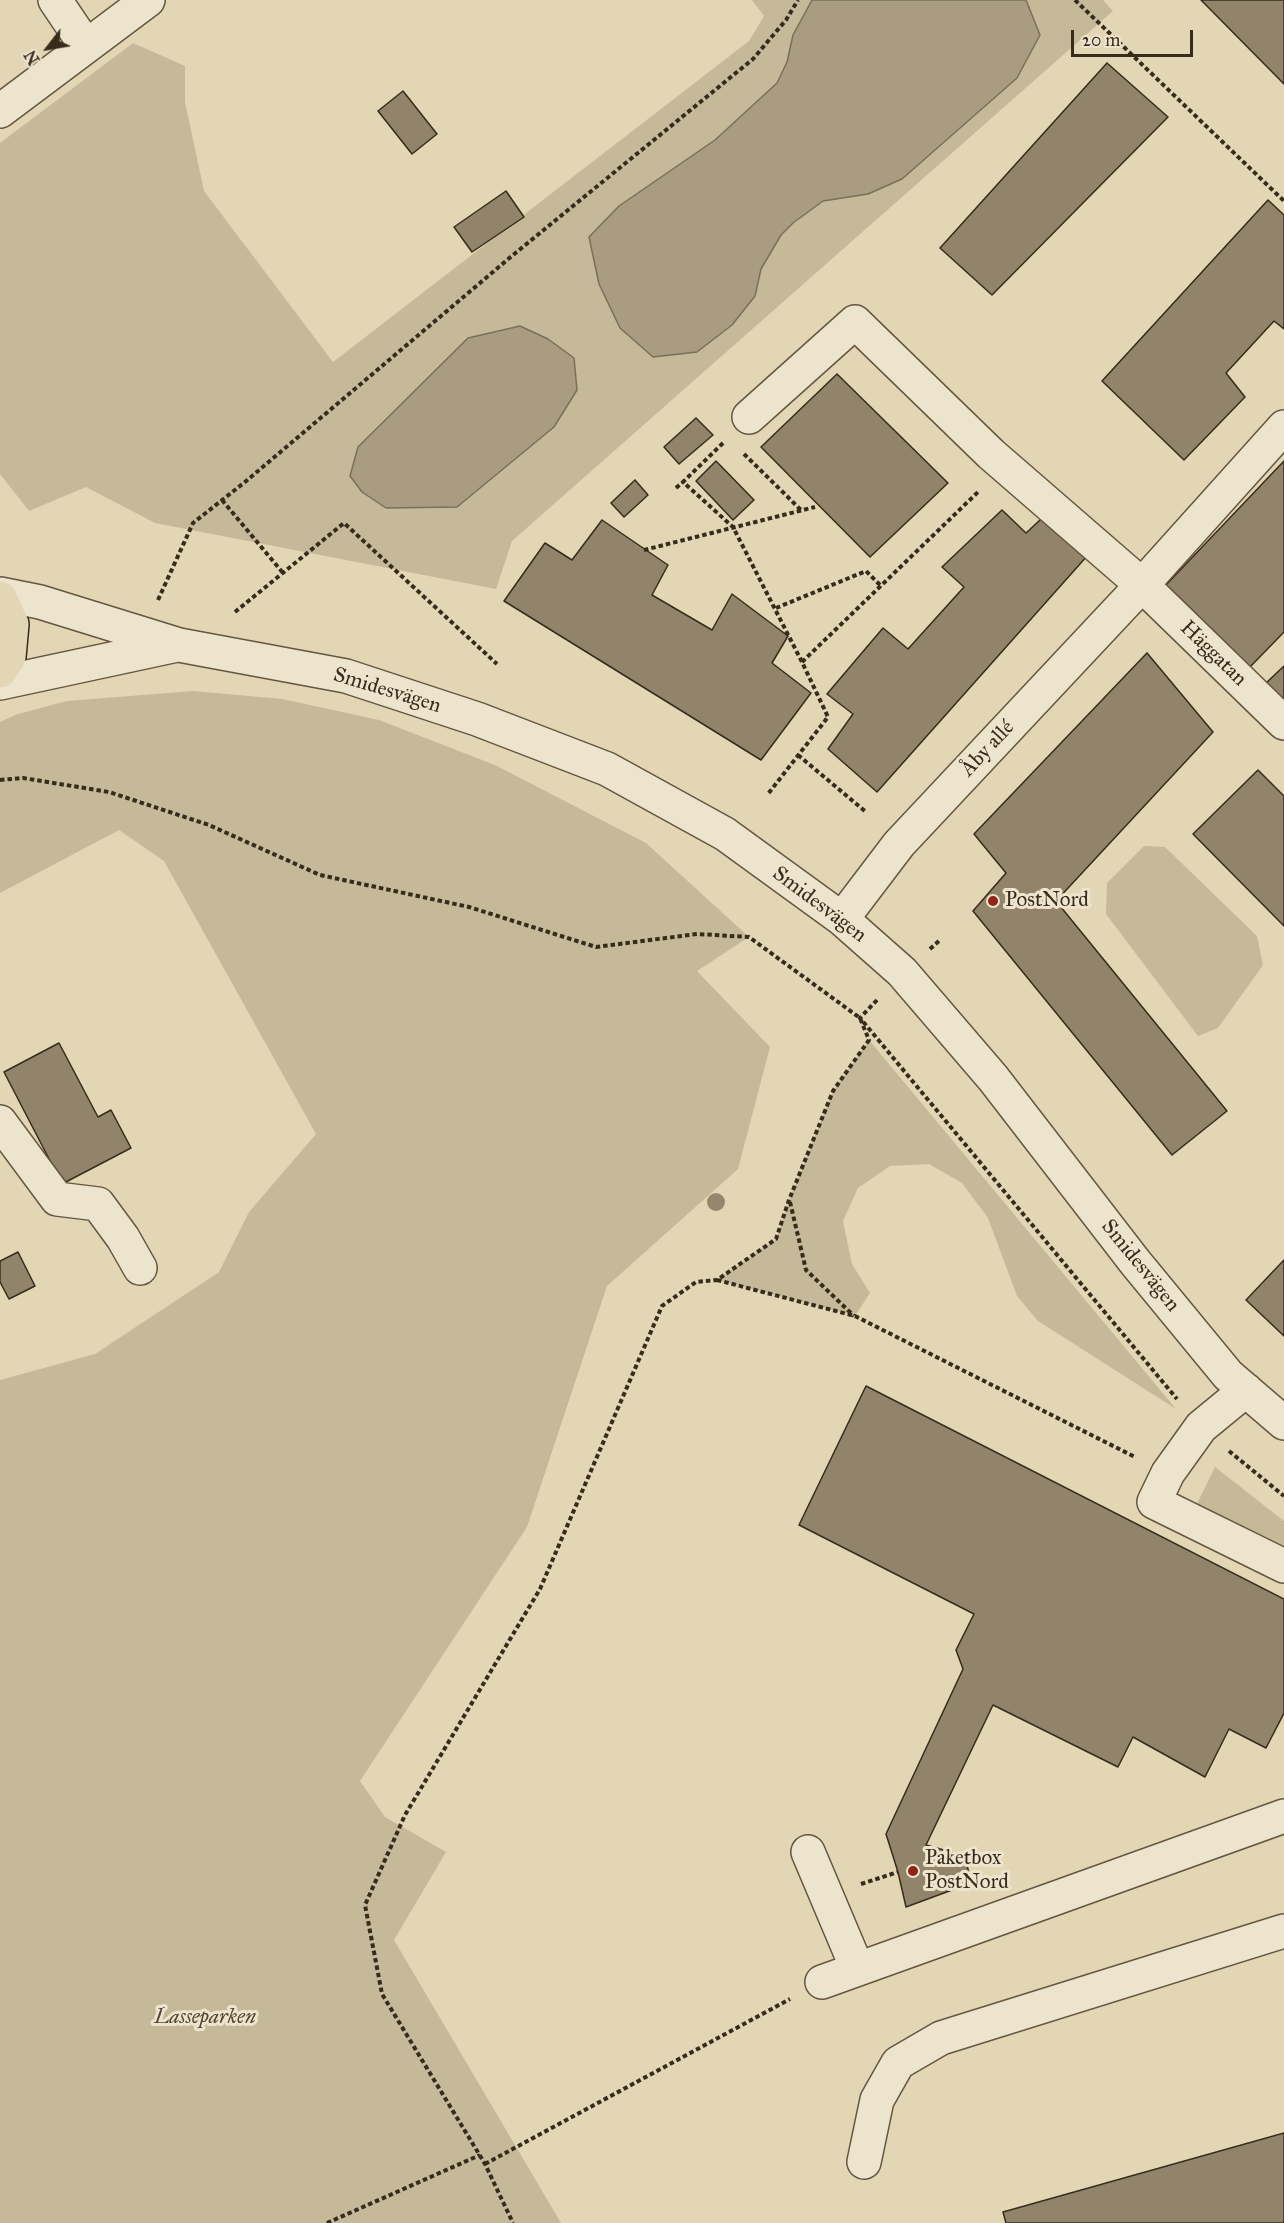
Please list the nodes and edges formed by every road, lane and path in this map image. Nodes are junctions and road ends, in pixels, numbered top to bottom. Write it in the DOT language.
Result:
graph roads {
  1 [pos="55,0"];
  2 [pos="148,0"];
  3 [pos="798,0"];
  4 [pos="1075,0"];
  5 [pos="86,46"];
  6 [pos="0,111"];
  7 [pos="1284,201"];
  8 [pos="738,427"];
  9 [pos="1284,427"];
  10 [pos="1004,466"];
  11 [pos="683,482"];
  12 [pos="676,488"];
  13 [pos="222,500"];
  14 [pos="815,507"];
  15 [pos="801,511"];
  16 [pos="733,527"];
  17 [pos="644,550"];
  18 [pos="283,573"];
  19 [pos="880,585"];
  20 [pos="1142,585"];
  21 [pos="0,596"];
  22 [pos="157,600"];
  23 [pos="776,608"];
  24 [pos="235,612"];
  25 [pos="179,645"];
  26 [pos="802,662"];
  27 [pos="497,664"];
  28 [pos="0,671"];
  29 [pos="0,683"];
  30 [pos="1284,723"];
  31 [pos="798,755"];
  32 [pos="0,780"];
  33 [pos="768,794"];
  34 [pos="866,812"];
  35 [pos="842,919"];
  36 [pos="860,1018"];
  37 [pos="0,1122"];
  38 [pos="789,1200"];
  39 [pos="140,1268"];
  40 [pos="717,1280"];
  41 [pos="855,1316"];
  42 [pos="1246,1390"];
  43 [pos="1284,1423"];
  44 [pos="1201,1427"];
  45 [pos="1168,1473"];
  46 [pos="1284,1497"];
  47 [pos="1284,1566"];
  48 [pos="1284,1816"];
  49 [pos="808,1852"];
  50 [pos="898,1872"];
  51 [pos="882,1877"];
  52 [pos="1284,1931"];
  53 [pos="857,1968"];
  54 [pos="822,1982"];
  55 [pos="480,2155"];
  56 [pos="864,2162"];
  57 [pos="485,2164"];
  58 [pos="327,2223"];
  59 [pos="513,2223"];
  1 -- 5 [label="street"];
  2 -- 5 [label="street"];
  3 -- 13 [label="path"];
  4 -- 7 [label="path"];
  5 -- 6 [label="street"];
  8 -- 10 [label="street"];
  8 -- 11 [label="path"];
  8 -- 15 [label="path"];
  9 -- 20 [label="street, Åby allé"];
  10 -- 19 [label="path"];
  10 -- 20 [label="street"];
  11 -- 12 [label="path"];
  11 -- 16 [label="path"];
  13 -- 18 [label="path"];
  13 -- 22 [label="path"];
  14 -- 15 [label="path"];
  15 -- 16 [label="path"];
  16 -- 17 [label="path"];
  16 -- 23 [label="path"];
  18 -- 24 [label="path"];
  18 -- 27 [label="path"];
  19 -- 23 [label="path"];
  19 -- 26 [label="path"];
  20 -- 30 [label="street, Häggatan"];
  20 -- 35 [label="street, Åby allé"];
  21 -- 25 [label="street, Smidesvägen"];
  21 -- 28 [label="main road"];
  23 -- 26 [label="path"];
  25 -- 29 [label="street, Smidesvägen"];
  25 -- 35 [label="street, Smidesvägen"];
  26 -- 31 [label="path"];
  31 -- 33 [label="path"];
  31 -- 34 [label="path"];
  32 -- 36 [label="path"];
  35 -- 42 [label="street, Smidesvägen"];
  36 -- 38 [label="path"];
  36 -- 44 [label="path"];
  37 -- 39 [label="street"];
  38 -- 40 [label="path"];
  38 -- 41 [label="path"];
  40 -- 41 [label="path"];
  40 -- 55 [label="path"];
  41 -- 45 [label="path"];
  42 -- 43 [label="street, Smidesvägen"];
  42 -- 44 [label="street"];
  44 -- 45 [label="street"];
  44 -- 46 [label="path"];
  45 -- 47 [label="street"];
  48 -- 53 [label="street"];
  49 -- 53 [label="street"];
  50 -- 51 [label="path"];
  52 -- 56 [label="street"];
  53 -- 54 [label="street"];
  54 -- 57 [label="path"];
  55 -- 57 [label="path"];
  55 -- 58 [label="path"];
  57 -- 59 [label="path"];
}
